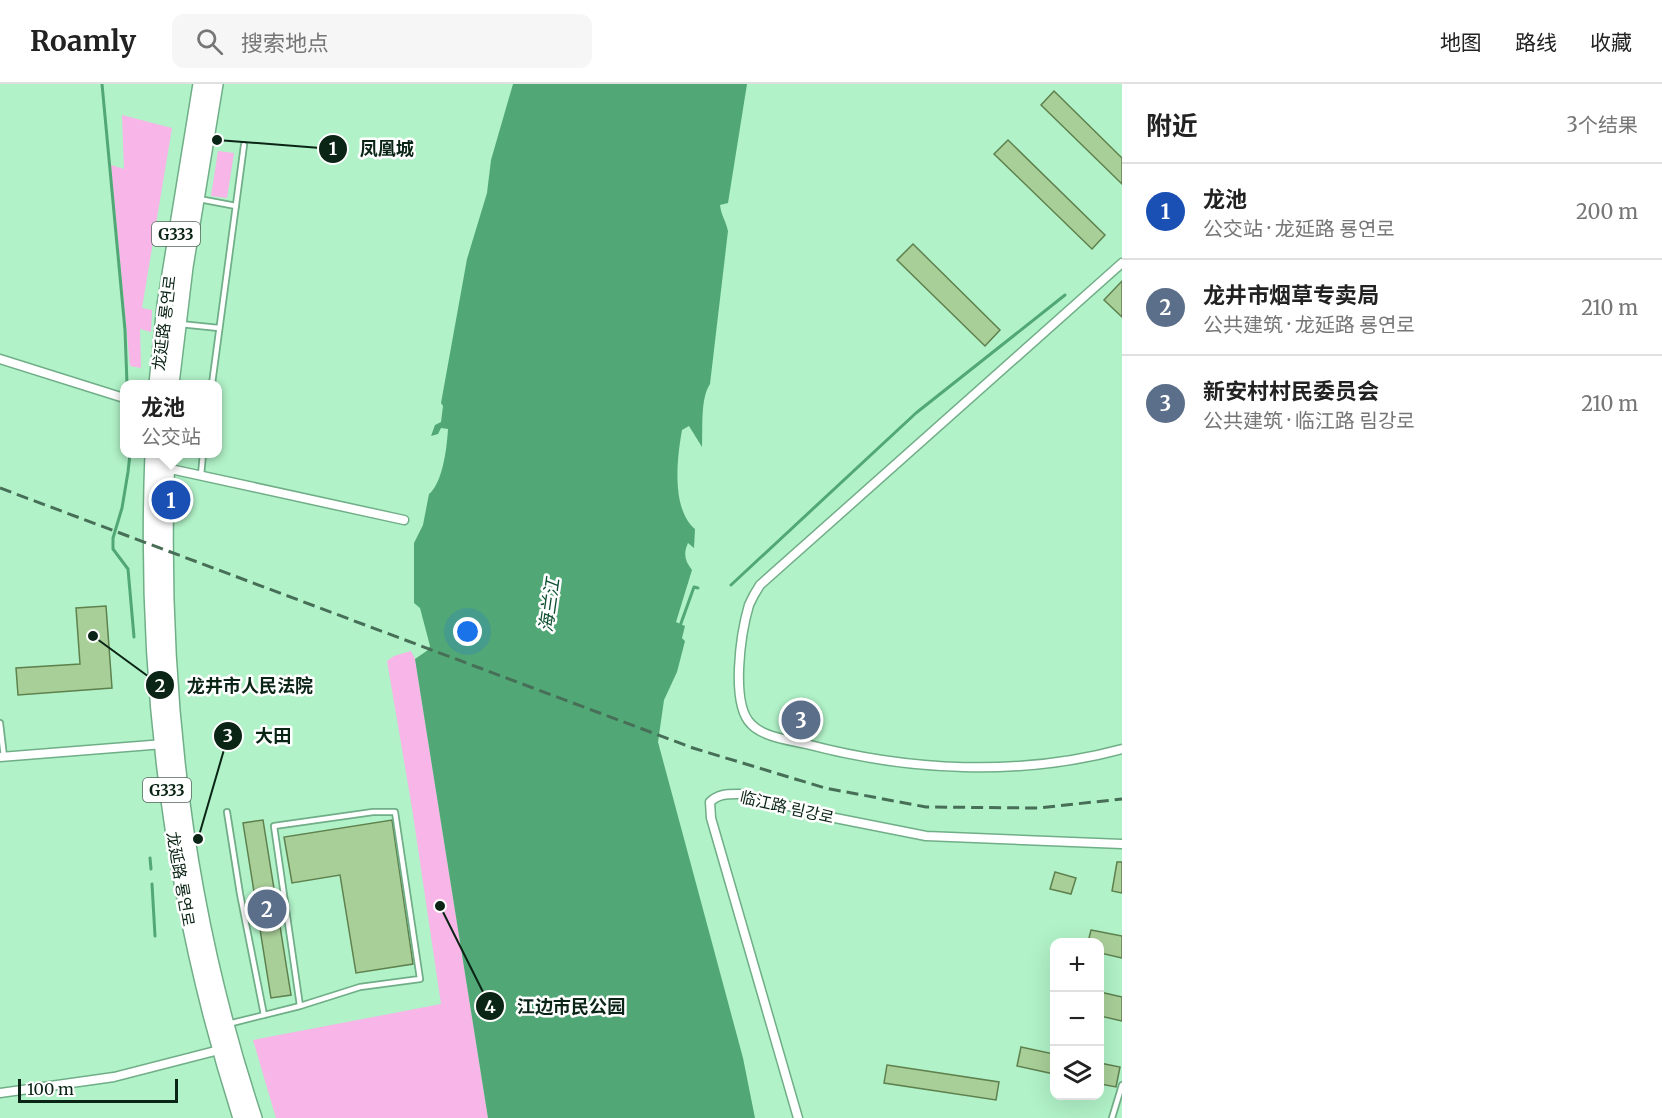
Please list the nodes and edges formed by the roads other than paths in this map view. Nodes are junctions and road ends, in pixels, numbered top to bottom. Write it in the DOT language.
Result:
graph roads {
  1 [pos="201,84"];
  2 [pos="215,84"];
  3 [pos="244,145"];
  4 [pos="196,199"];
  5 [pos="236,206"];
  6 [pos="1122,263"];
  7 [pos="178,324"];
  8 [pos="219,328"];
  9 [pos="0,358"];
  10 [pos="157,380"];
  11 [pos="171,380"];
  12 [pos="212,380"];
  13 [pos="120,397"];
  14 [pos="153,458"];
  15 [pos="203,458"];
  16 [pos="166,461"];
  17 [pos="201,475"];
  18 [pos="404,520"];
  19 [pos="0,723"];
  20 [pos="168,743"];
  21 [pos="1122,749"];
  22 [pos="2,757"];
  23 [pos="227,812"];
  24 [pos="1122,844"];
  25 [pos="300,1006"];
  26 [pos="264,1015"];
  27 [pos="220,1027"];
  28 [pos="226,1049"];
  29 [pos="1122,1085"];
  30 [pos="0,1093"];
  31 [pos="241,1118"];
  32 [pos="254,1118"];
  33 [pos="798,1118"];
  34 [pos="1112,1118"];
  1 -- 10 [label="highway, 龙延路 룡연로 / G333"];
  2 -- 4 [label="highway, 龙延路 룡연로 / G333"];
  3 -- 5 [label="lane"];
  4 -- 5 [label="lane"];
  4 -- 7 [label="highway, 龙延路 룡연로 / G333"];
  5 -- 8 [label="lane"];
  6 -- 21 [label="street"];
  7 -- 8 [label="lane"];
  7 -- 11 [label="highway, 龙延路 룡연로 / G333"];
  8 -- 12 [label="lane"];
  9 -- 13 [label="street"];
  14 -- 20 [label="highway, 龙延路 룡연로 / G333"];
  15 -- 17 [label="lane"];
  16 -- 17 [label="street"];
  16 -- 20 [label="highway, 龙延路 룡연로 / G333"];
  17 -- 18 [label="street"];
  19 -- 22 [label="lane"];
  20 -- 22 [label="street"];
  20 -- 27 [label="highway, 龙延路 룡연로 / G333"];
  23 -- 26 [label="lane"];
  24 -- 33 [label="street, 临江路 림강로"];
  25 -- 25 [label="lane"];
  25 -- 26 [label="lane"];
  26 -- 27 [label="lane"];
  27 -- 28 [label="highway, 龙延路 룡연로 / G333"];
  28 -- 30 [label="street"];
  28 -- 31 [label="highway, 龙延路 룡연로 / G333"];
  28 -- 32 [label="highway, 龙延路 룡연로 / G333"];
  29 -- 34 [label="lane"];
}
